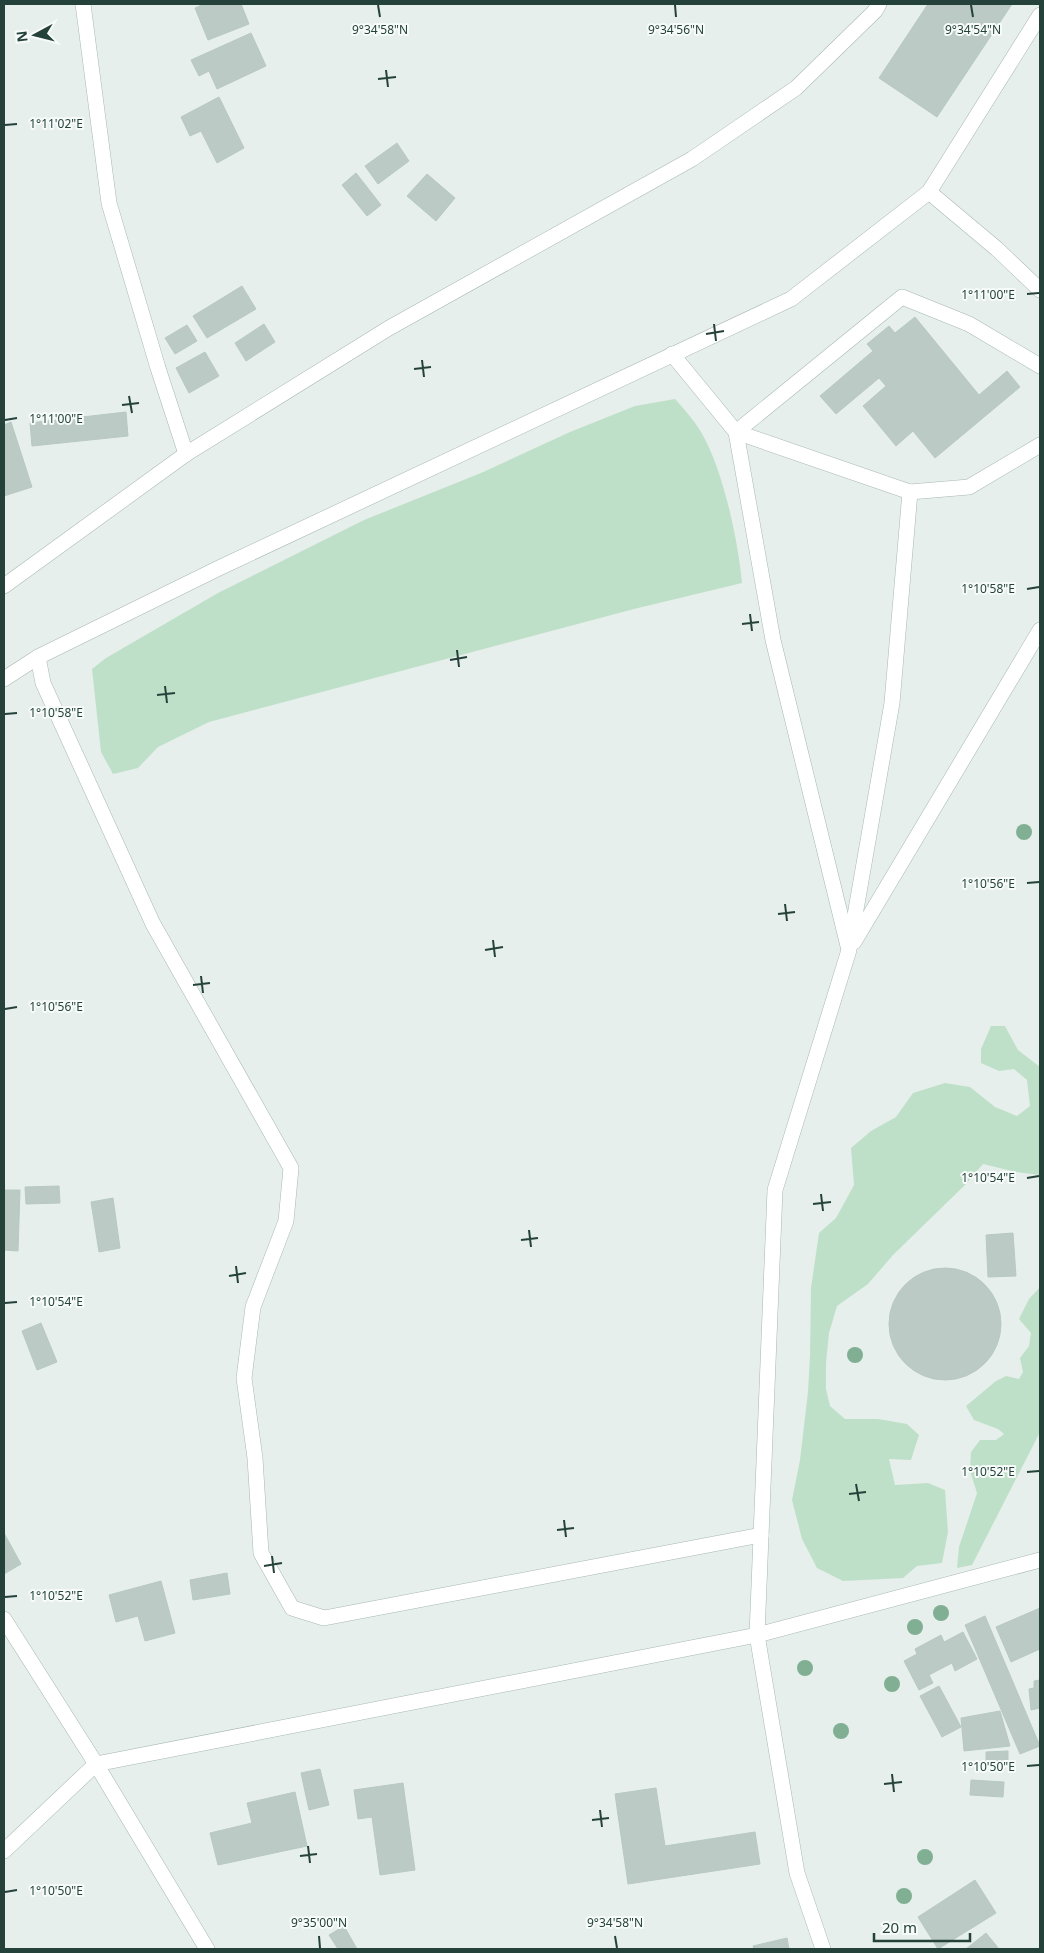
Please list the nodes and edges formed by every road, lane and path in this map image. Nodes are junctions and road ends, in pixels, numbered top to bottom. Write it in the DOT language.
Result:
graph roads {
  1 [pos="83,4"];
  2 [pos="879,4"];
  3 [pos="1040,15"];
  4 [pos="928,192"];
  5 [pos="1040,290"];
  6 [pos="672,354"];
  7 [pos="1040,366"];
  8 [pos="736,432"];
  9 [pos="1040,445"];
  10 [pos="186,454"];
  11 [pos="910,492"];
  12 [pos="4,586"];
  13 [pos="1040,630"];
  14 [pos="38,657"];
  15 [pos="4,679"];
  16 [pos="849,950"];
  17 [pos="761,1535"];
  18 [pos="1040,1560"];
  19 [pos="4,1619"];
  20 [pos="757,1634"];
  21 [pos="96,1764"];
  22 [pos="4,1852"];
  23 [pos="207,1949"];
  24 [pos="823,1949"];
  1 -- 10 [label="street"];
  2 -- 10 [label="street"];
  3 -- 4 [label="street"];
  4 -- 5 [label="street"];
  4 -- 6 [label="street"];
  6 -- 8 [label="street"];
  6 -- 14 [label="street"];
  7 -- 8 [label="street"];
  8 -- 11 [label="street"];
  8 -- 16 [label="street"];
  9 -- 11 [label="street"];
  10 -- 12 [label="street"];
  11 -- 16 [label="street"];
  13 -- 16 [label="street"];
  14 -- 15 [label="street"];
  14 -- 17 [label="street"];
  16 -- 17 [label="street"];
  17 -- 20 [label="street"];
  18 -- 20 [label="street"];
  19 -- 21 [label="street"];
  20 -- 21 [label="street"];
  20 -- 24 [label="street"];
  21 -- 22 [label="street"];
  21 -- 23 [label="street"];
}
